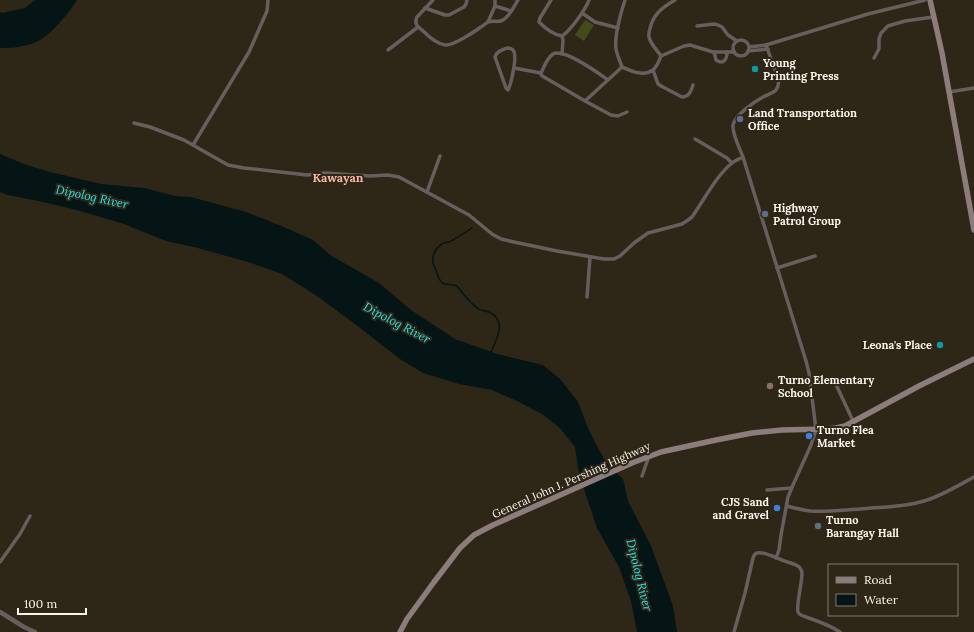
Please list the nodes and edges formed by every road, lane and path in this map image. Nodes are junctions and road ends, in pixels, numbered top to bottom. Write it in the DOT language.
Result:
graph roads {
  1 [pos="268,0"];
  2 [pos="433,0"];
  3 [pos="468,0"];
  4 [pos="495,0"];
  5 [pos="518,0"];
  6 [pos="551,0"];
  7 [pos="589,0"];
  8 [pos="625,0"];
  9 [pos="675,0"];
  10 [pos="925,0"];
  11 [pos="930,0"];
  12 [pos="494,6"];
  13 [pos="425,8"];
  14 [pos="511,11"];
  15 [pos="582,13"];
  16 [pos="933,17"];
  17 [pos="488,22"];
  18 [pos="698,26"];
  19 [pos="418,27"];
  20 [pos="618,28"];
  21 [pos="562,36"];
  22 [pos="736,41"];
  23 [pos="767,47"];
  24 [pos="749,49"];
  25 [pos="388,50"];
  26 [pos="714,52"];
  27 [pos="727,52"];
  28 [pos="734,52"];
  29 [pos="562,54"];
  30 [pos="661,56"];
  31 [pos="874,58"];
  32 [pos="622,67"];
  33 [pos="514,68"];
  34 [pos="653,70"];
  35 [pos="540,73"];
  36 [pos="608,80"];
  37 [pos="693,85"];
  38 [pos="974,88"];
  39 [pos="948,92"];
  40 [pos="585,101"];
  41 [pos="626,112"];
  42 [pos="134,123"];
  43 [pos="695,139"];
  44 [pos="193,145"];
  45 [pos="440,156"];
  46 [pos="743,157"];
  47 [pos="732,163"];
  48 [pos="427,192"];
  49 [pos="974,230"];
  50 [pos="815,256"];
  51 [pos="590,257"];
  52 [pos="777,268"];
  53 [pos="587,297"];
  54 [pos="974,358"];
  55 [pos="833,378"];
  56 [pos="853,421"];
  57 [pos="816,430"];
  58 [pos="650,455"];
  59 [pos="642,476"];
  60 [pos="974,477"];
  61 [pos="791,488"];
  62 [pos="767,490"];
  63 [pos="786,506"];
  64 [pos="30,516"];
  65 [pos="776,558"];
  66 [pos="0,562"];
  67 [pos="0,612"];
  68 [pos="35,632"];
  69 [pos="400,632"];
  70 [pos="734,632"];
  71 [pos="840,632"];
  1 -- 44 [label="street"];
  2 -- 13 [label="street"];
  3 -- 13 [label="street"];
  4 -- 12 [label="street"];
  5 -- 14 [label="street"];
  6 -- 21 [label="street"];
  7 -- 15 [label="street"];
  8 -- 20 [label="street"];
  9 -- 30 [label="street"];
  10 -- 23 [label="street"];
  11 -- 16 [label="main road"];
  12 -- 14 [label="street"];
  12 -- 17 [label="street"];
  13 -- 19 [label="street"];
  14 -- 17 [label="street"];
  15 -- 20 [label="street"];
  15 -- 21 [label="street"];
  16 -- 31 [label="street"];
  16 -- 39 [label="main road"];
  17 -- 19 [label="street"];
  18 -- 22 [label="street"];
  19 -- 25 [label="street"];
  20 -- 32 [label="street"];
  21 -- 29 [label="street"];
  22 -- 24 [label="street"];
  22 -- 28 [label="street"];
  23 -- 24 [label="street"];
  23 -- 46 [label="street"];
  24 -- 28 [label="street"];
  26 -- 27 [label="street"];
  26 -- 27 [label="street"];
  26 -- 30 [label="street"];
  27 -- 28 [label="street"];
  29 -- 35 [label="street"];
  29 -- 36 [label="street"];
  30 -- 34 [label="street"];
  32 -- 34 [label="street"];
  32 -- 36 [label="street"];
  33 -- 33 [label="street"];
  33 -- 35 [label="street"];
  34 -- 37 [label="street"];
  35 -- 40 [label="street"];
  36 -- 40 [label="street"];
  38 -- 39 [label="street"];
  39 -- 49 [label="main road"];
  40 -- 41 [label="street"];
  42 -- 44 [label="street"];
  43 -- 47 [label="street"];
  44 -- 48 [label="street"];
  45 -- 48 [label="street"];
  46 -- 47 [label="street"];
  46 -- 52 [label="street"];
  47 -- 51 [label="street"];
  48 -- 51 [label="street"];
  50 -- 52 [label="street"];
  51 -- 53 [label="street"];
  52 -- 57 [label="street"];
  54 -- 56 [label="main road, General John J. Pershing Highway"];
  55 -- 56 [label="street"];
  56 -- 57 [label="main road, General John J. Pershing Highway"];
  57 -- 58 [label="main road, General John J. Pershing Highway"];
  57 -- 61 [label="street"];
  58 -- 59 [label="street"];
  58 -- 69 [label="main road, General John J. Pershing Highway"];
  60 -- 63 [label="street"];
  61 -- 62 [label="street"];
  61 -- 63 [label="street"];
  63 -- 65 [label="street"];
  64 -- 66 [label="street"];
  65 -- 70 [label="street"];
  65 -- 71 [label="street"];
  67 -- 68 [label="street"];
}
